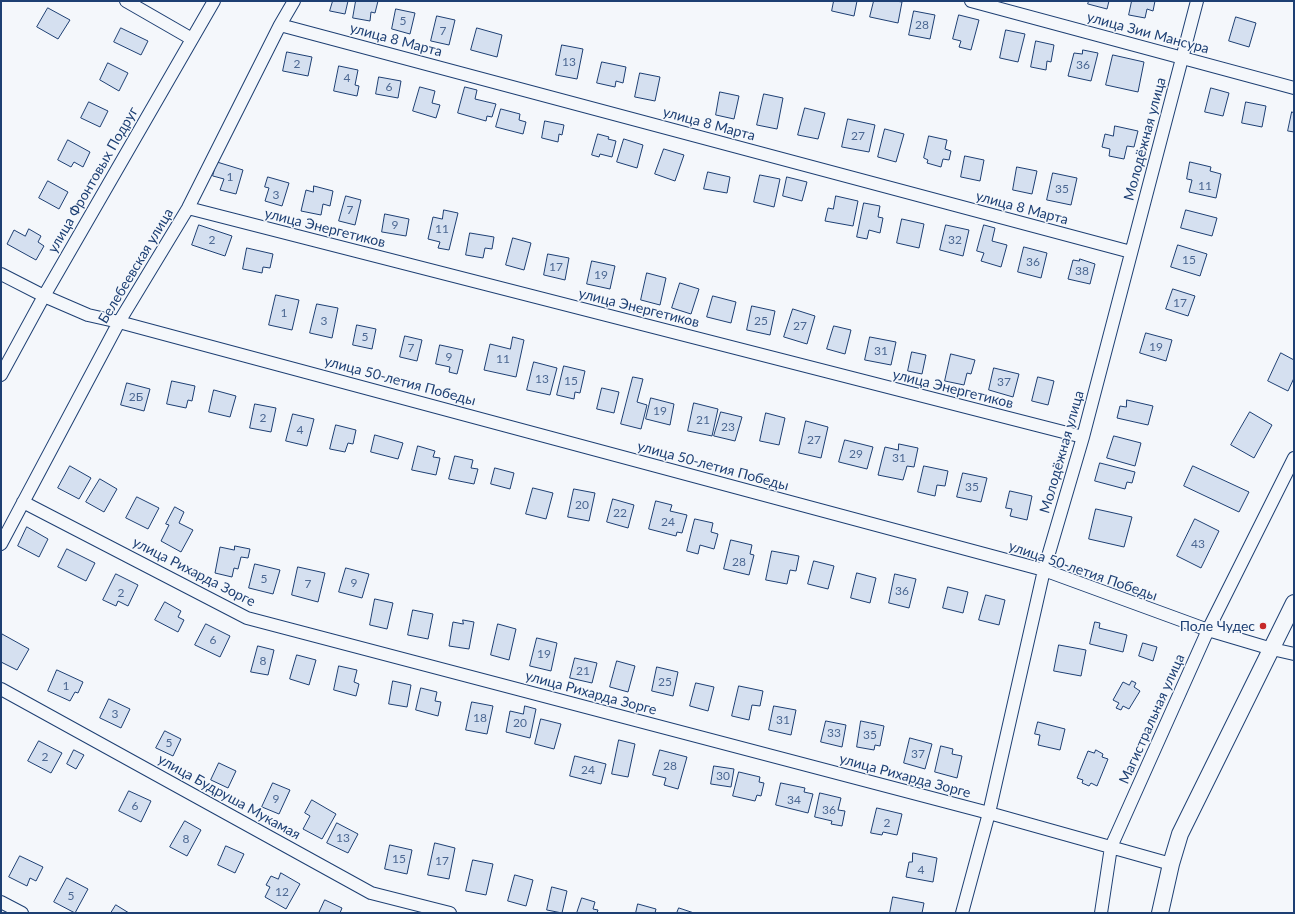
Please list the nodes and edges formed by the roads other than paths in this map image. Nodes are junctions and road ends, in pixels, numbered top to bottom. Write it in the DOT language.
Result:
graph roads {
  1 [pos="126,1"];
  2 [pos="214,1"];
  3 [pos="294,1"];
  4 [pos="971,1"];
  5 [pos="1197,1"];
  6 [pos="280,25"];
  7 [pos="192,39"];
  8 [pos="1182,57"];
  9 [pos="1294,88"];
  10 [pos="188,208"];
  11 [pos="1131,252"];
  12 [pos="1,274"];
  13 [pos="44,296"];
  14 [pos="120,322"];
  15 [pos="1,375"];
  16 [pos="1083,437"];
  17 [pos="1294,458"];
  18 [pos="23,502"];
  19 [pos="1,544"];
  20 [pos="1044,570"];
  21 [pos="1294,603"];
  22 [pos="1208,630"];
  23 [pos="1272,649"];
  24 [pos="1294,654"];
  25 [pos="1,689"];
  26 [pos="989,813"];
  27 [pos="1111,848"];
  28 [pos="1171,864"];
  29 [pos="1,902"];
  30 [pos="22,913"];
  31 [pos="450,913"];
  32 [pos="962,913"];
  33 [pos="1101,913"];
  34 [pos="1160,913"];
  1 -- 7 [label="street"];
  2 -- 7 [label="street, улица Фронтовых Подруг"];
  3 -- 6 [label="street, Белебеевская улица"];
  4 -- 8 [label="street, улица Зии Мансура"];
  5 -- 8 [label="street, Молодёжная улица"];
  6 -- 10 [label="street, Белебеевская улица"];
  6 -- 11 [label="street, улица 8 Марта"];
  7 -- 13 [label="street, улица Фронтовых Подруг"];
  8 -- 9 [label="street, улица Зии Мансура"];
  8 -- 11 [label="street, Молодёжная улица"];
  10 -- 14 [label="street, Белебеевская улица"];
  10 -- 16 [label="street, улица Энергетиков"];
  11 -- 16 [label="street, Молодёжная улица"];
  12 -- 13 [label="street, улица 50-летия Победы"];
  13 -- 14 [label="street, улица 50-летия Победы"];
  13 -- 15 [label="street, улица Фронтовых Подруг"];
  14 -- 18 [label="street, Белебеевская улица"];
  14 -- 20 [label="street, улица 50-летия Победы"];
  16 -- 20 [label="street, Молодёжная улица"];
  17 -- 22 [label="street, Магистральная улица"];
  18 -- 19 [label="street, Белебеевская улица"];
  18 -- 26 [label="street, улица Рихарда Зорге"];
  20 -- 22 [label="street, улица 50-летия Победы"];
  20 -- 26 [label="street, Молодёжная улица"];
  21 -- 23 [label="main road"];
  22 -- 23 [label="street, улица 50-летия Победы"];
  22 -- 27 [label="street, Магистральная улица"];
  23 -- 24 [label="street, улица 50-летия Победы"];
  23 -- 28 [label="main road"];
  25 -- 31 [label="street, улица Будруша Мукамая"];
  26 -- 27 [label="street, улица Рихарда Зорге"];
  26 -- 32 [label="street, Молодёжная улица"];
  27 -- 28 [label="street, улица Рихарда Зорге"];
  27 -- 33 [label="street, Магистральная улица"];
  28 -- 34 [label="main road"];
  29 -- 30 [label="street"];
}
